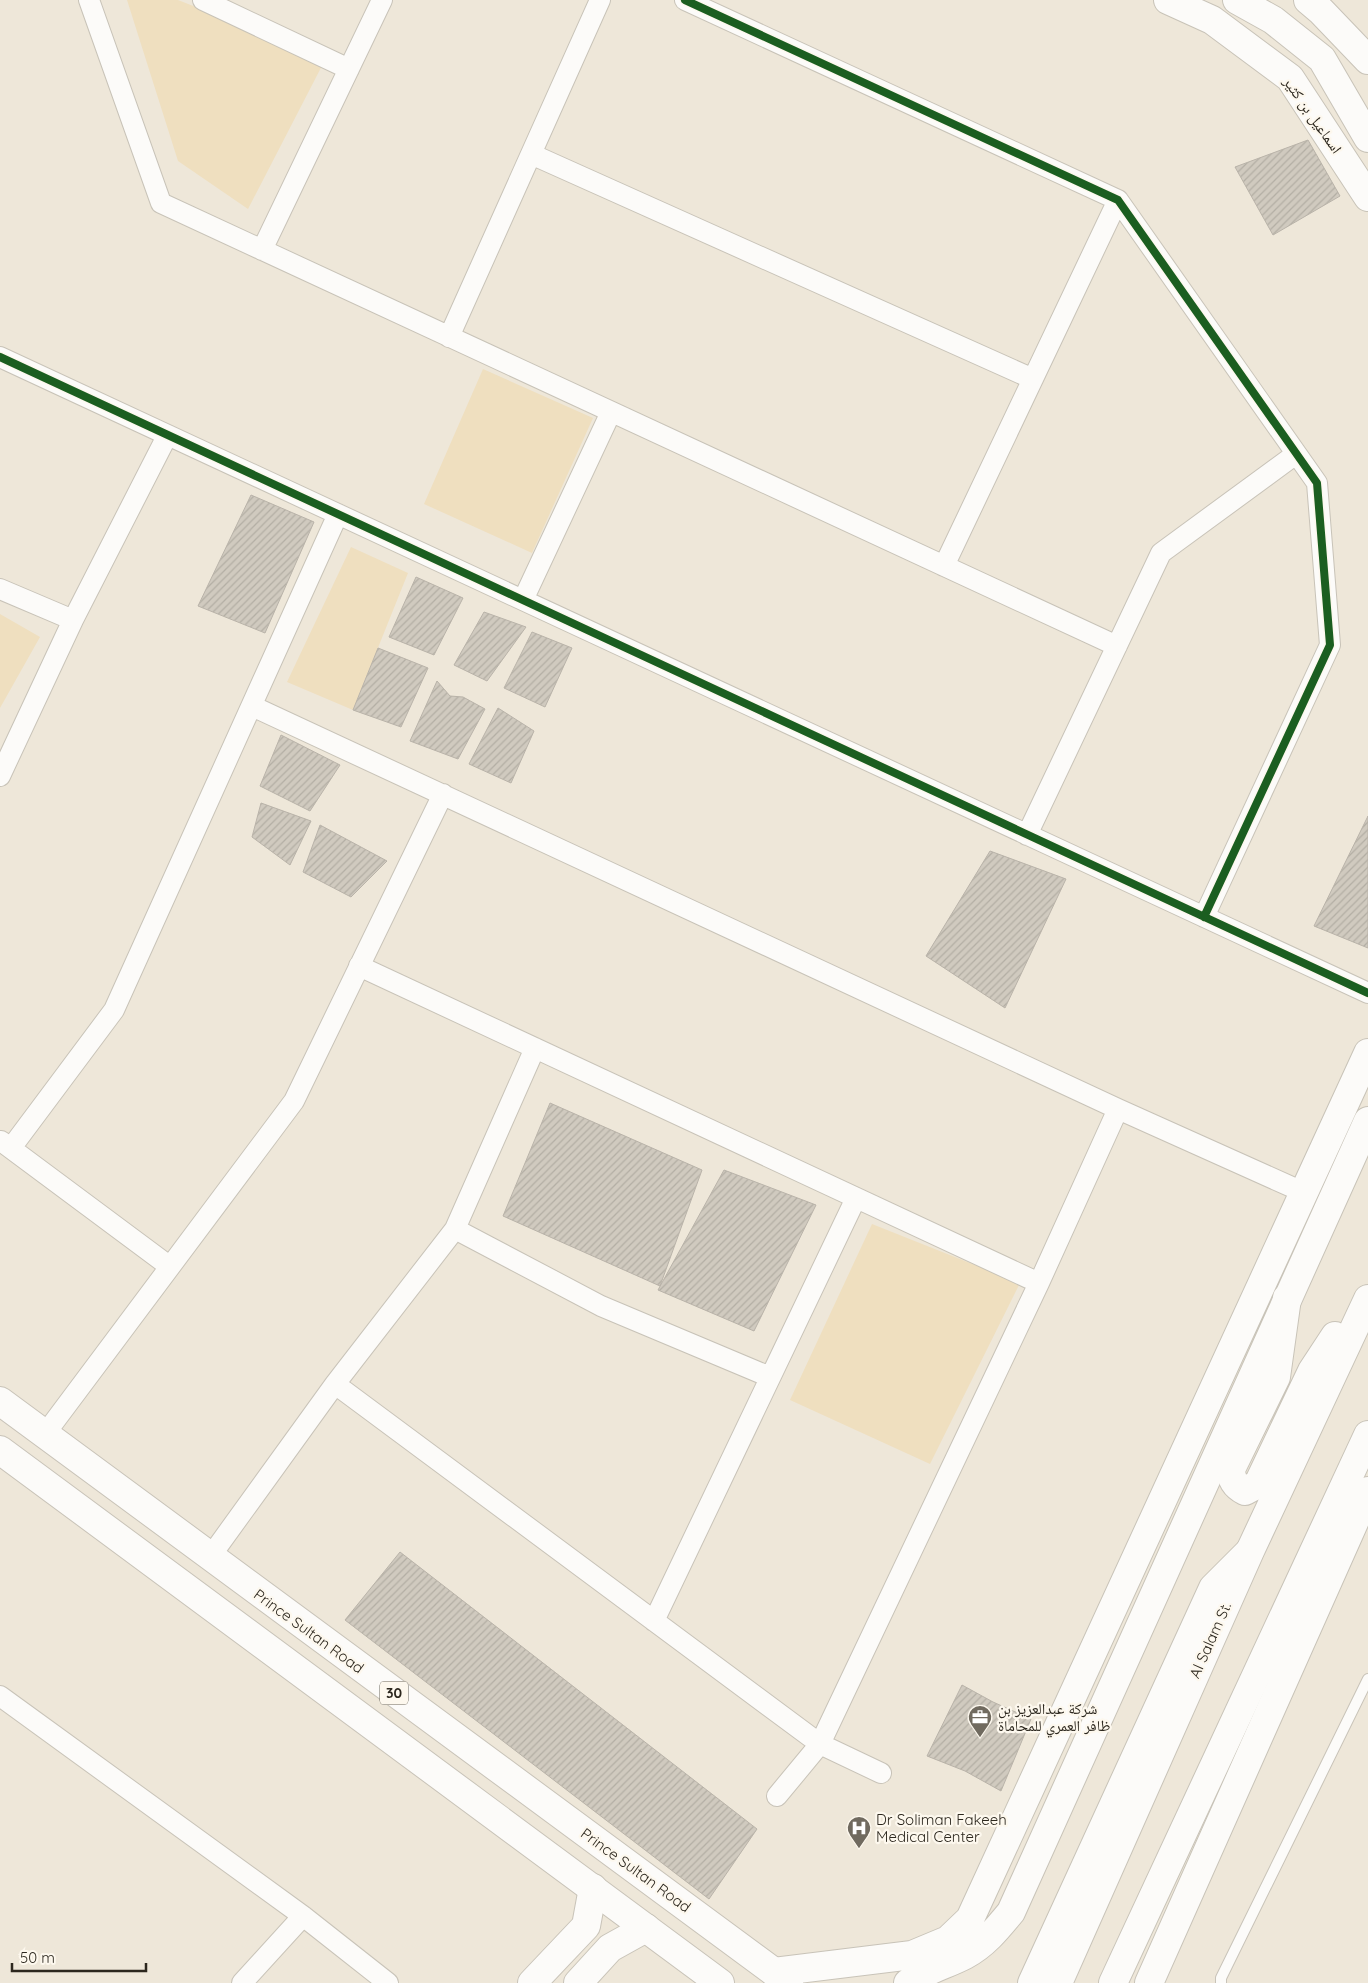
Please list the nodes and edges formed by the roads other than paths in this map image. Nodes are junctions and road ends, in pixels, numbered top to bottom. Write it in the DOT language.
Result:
graph roads {
  1 [pos="89,0"];
  2 [pos="202,0"];
  3 [pos="382,0"];
  4 [pos="600,0"];
  5 [pos="685,0"];
  6 [pos="1168,0"];
  7 [pos="1237,0"];
  8 [pos="1308,0"];
  9 [pos="1368,60"];
  10 [pos="349,69"];
  11 [pos="1368,138"];
  12 [pos="531,154"];
  13 [pos="1368,197"];
  14 [pos="1118,200"];
  15 [pos="262,250"];
  16 [pos="449,337"];
  17 [pos="0,357"];
  18 [pos="1033,379"];
  19 [pos="611,412"];
  20 [pos="167,436"];
  21 [pos="1296,454"];
  22 [pos="338,514"];
  23 [pos="944,566"];
  24 [pos="0,589"];
  25 [pos="523,600"];
  26 [pos="73,620"];
  27 [pos="1117,646"];
  28 [pos="252,706"];
  29 [pos="0,776"];
  30 [pos="443,794"];
  31 [pos="1027,835"];
  32 [pos="1204,917"];
  33 [pos="359,966"];
  34 [pos="1368,993"];
  35 [pos="535,1048"];
  36 [pos="1368,1053"];
  37 [pos="1118,1109"];
  38 [pos="1368,1121"];
  39 [pos="5,1144"];
  40 [pos="1303,1192"];
  41 [pos="856,1198"];
  42 [pos="455,1230"];
  43 [pos="169,1266"];
  44 [pos="1039,1284"];
  45 [pos="1368,1287"];
  46 [pos="1287,1298"];
  47 [pos="1368,1299"];
  48 [pos="770,1377"];
  49 [pos="335,1384"];
  50 [pos="0,1401"];
  51 [pos="45,1434"];
  52 [pos="1368,1435"];
  53 [pos="0,1450"];
  54 [pos="1368,1490"];
  55 [pos="1250,1551"];
  56 [pos="210,1557"];
  57 [pos="654,1621"];
  58 [pos="1368,1679"];
  59 [pos="0,1696"];
  60 [pos="820,1744"];
  61 [pos="881,1773"];
  62 [pos="776,1796"];
  63 [pos="593,1888"];
  64 [pos="303,1916"];
  65 [pos="646,1928"];
  66 [pos="684,1956"];
  67 [pos="782,1978"];
  68 [pos="242,1983"];
  69 [pos="388,1983"];
  70 [pos="532,1983"];
  71 [pos="578,1983"];
  72 [pos="712,1983"];
  73 [pos="720,1983"];
  74 [pos="908,1983"];
  75 [pos="1032,1983"];
  76 [pos="1058,1983"];
  77 [pos="1113,1983"];
  78 [pos="1148,1983"];
  79 [pos="1221,1983"];
  1 -- 15 [label="street"];
  2 -- 10 [label="street"];
  3 -- 10 [label="street"];
  4 -- 12 [label="street"];
  5 -- 14 [label="street"];
  6 -- 13 [label="main road, اسماعيل بن كثير"];
  7 -- 11 [label="main road"];
  8 -- 9 [label="main road"];
  10 -- 15 [label="street"];
  12 -- 16 [label="street"];
  12 -- 18 [label="street"];
  14 -- 18 [label="street"];
  14 -- 21 [label="street"];
  15 -- 16 [label="street"];
  16 -- 19 [label="street"];
  17 -- 20 [label="street"];
  18 -- 23 [label="street"];
  19 -- 23 [label="street"];
  19 -- 25 [label="street"];
  20 -- 22 [label="street"];
  20 -- 26 [label="street"];
  21 -- 27 [label="street"];
  21 -- 32 [label="street"];
  22 -- 25 [label="street"];
  22 -- 28 [label="street"];
  23 -- 27 [label="street"];
  24 -- 26 [label="street"];
  25 -- 31 [label="street"];
  26 -- 29 [label="street"];
  27 -- 31 [label="street"];
  28 -- 30 [label="street"];
  28 -- 39 [label="street"];
  30 -- 33 [label="street"];
  30 -- 37 [label="street"];
  31 -- 32 [label="street"];
  32 -- 34 [label="street"];
  33 -- 35 [label="street"];
  33 -- 43 [label="street"];
  35 -- 41 [label="street"];
  35 -- 42 [label="street"];
  36 -- 40 [label="main road"];
  37 -- 40 [label="street"];
  37 -- 44 [label="street"];
  38 -- 46 [label="main road"];
  39 -- 43 [label="street"];
  40 -- 67 [label="main road"];
  41 -- 44 [label="street"];
  41 -- 48 [label="street"];
  42 -- 48 [label="street"];
  42 -- 49 [label="street"];
  43 -- 51 [label="street"];
  44 -- 60 [label="street"];
  45 -- 46 [label="main road"];
  46 -- 74 [label="main road"];
  47 -- 55 [label="main road, Al Salam St."];
  48 -- 57 [label="street"];
  49 -- 56 [label="street"];
  49 -- 57 [label="street"];
  50 -- 51 [label="main road, Prince Sultan Road / 30"];
  51 -- 56 [label="main road, Prince Sultan Road / 30"];
  52 -- 77 [label="main road"];
  53 -- 63 [label="main road, 30"];
  54 -- 78 [label="main road"];
  55 -- 75 [label="main road"];
  55 -- 76 [label="main road, Al Salam St."];
  56 -- 67 [label="main road, Prince Sultan Road / 30"];
  57 -- 60 [label="street"];
  58 -- 79 [label="lane"];
  59 -- 64 [label="street"];
  60 -- 61 [label="street"];
  60 -- 62 [label="street"];
  63 -- 65 [label="main road, 30"];
  63 -- 70 [label="main road"];
  64 -- 68 [label="street"];
  64 -- 69 [label="street"];
  65 -- 66 [label="main road, 30"];
  65 -- 71 [label="main road"];
  66 -- 72 [label="main road"];
  66 -- 73 [label="main road, 30"];
}
